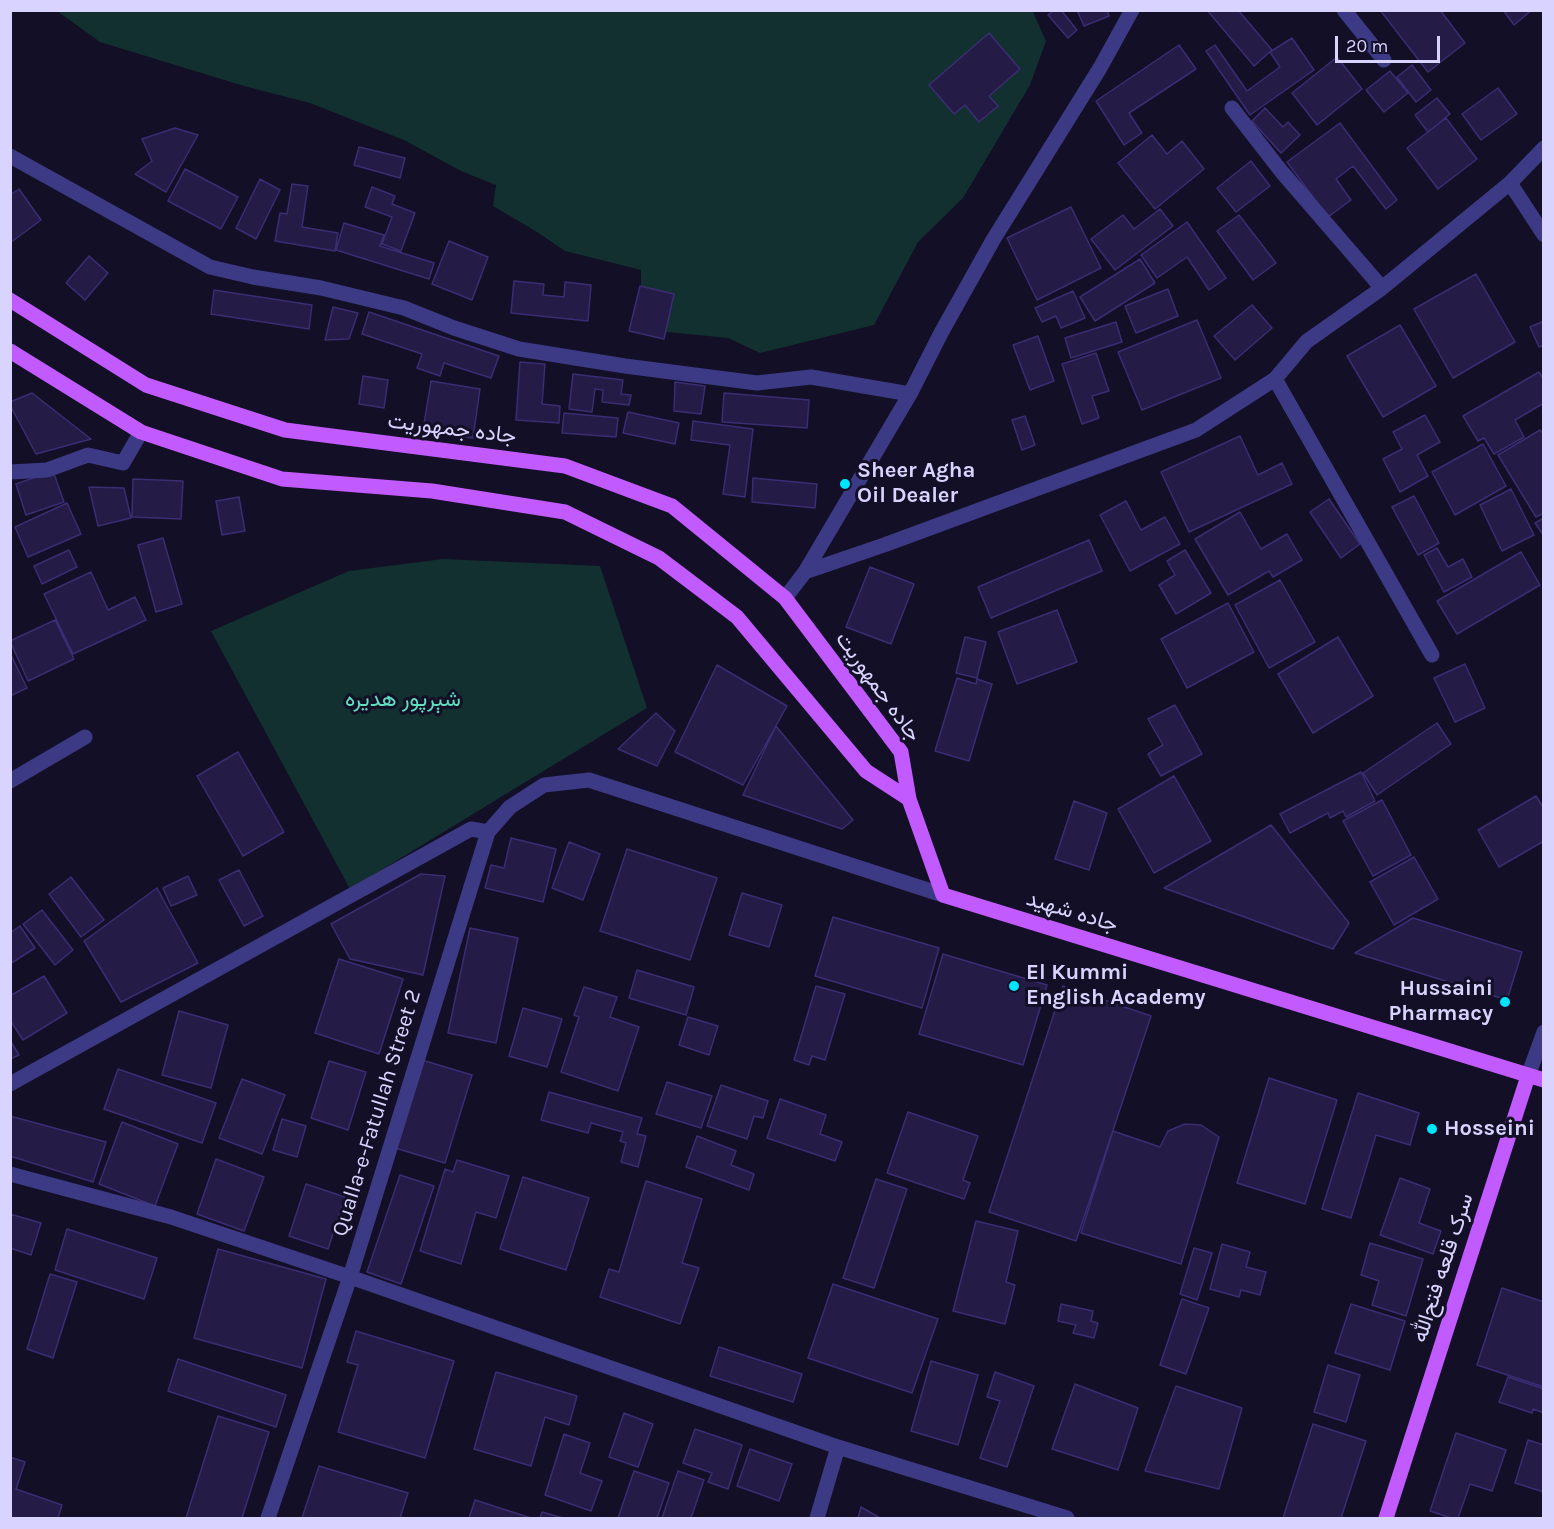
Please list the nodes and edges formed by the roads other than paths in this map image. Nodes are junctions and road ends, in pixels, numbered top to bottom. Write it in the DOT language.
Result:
graph roads {
  1 [pos="1132,10"];
  2 [pos="1344,10"];
  3 [pos="1384,60"];
  4 [pos="1232,108"];
  5 [pos="1544,148"];
  6 [pos="10,156"];
  7 [pos="1510,183"];
  8 [pos="1544,235"];
  9 [pos="1382,288"];
  10 [pos="10,300"];
  11 [pos="10,351"];
  12 [pos="1275,379"];
  13 [pos="910,394"];
  14 [pos="141,432"];
  15 [pos="10,472"];
  16 [pos="805,572"];
  17 [pos="784,598"];
  18 [pos="1432,655"];
  19 [pos="86,736"];
  20 [pos="589,780"];
  21 [pos="10,781"];
  22 [pos="909,799"];
  23 [pos="488,832"];
  24 [pos="943,895"];
  25 [pos="1544,1032"];
  26 [pos="1528,1076"];
  27 [pos="1544,1080"];
  28 [pos="10,1084"];
  29 [pos="10,1174"];
  30 [pos="350,1277"];
  31 [pos="838,1447"];
  32 [pos="268,1518"];
  33 [pos="817,1518"];
  34 [pos="1067,1518"];
  35 [pos="1386,1518"];
  1 -- 13 [label="street"];
  2 -- 3 [label="street"];
  4 -- 9 [label="street"];
  5 -- 7 [label="street"];
  6 -- 13 [label="street"];
  7 -- 8 [label="street"];
  7 -- 9 [label="street"];
  9 -- 12 [label="street"];
  10 -- 17 [label="main road, جاده جمهوریت"];
  11 -- 14 [label="main road"];
  12 -- 16 [label="street"];
  12 -- 18 [label="street"];
  13 -- 16 [label="street"];
  14 -- 15 [label="street"];
  14 -- 22 [label="main road"];
  16 -- 17 [label="street"];
  17 -- 22 [label="main road, جاده جمهوریت"];
  19 -- 21 [label="street"];
  20 -- 23 [label="street, Qualla-e-Fatullah Street 2"];
  20 -- 24 [label="street, جاده شهید"];
  22 -- 24 [label="main road, جاده جمهوریت"];
  23 -- 28 [label="street"];
  23 -- 30 [label="street, Qualla-e-Fatullah Street 2"];
  24 -- 26 [label="main road, جاده شهید"];
  25 -- 26 [label="street, سرک قلعه فتح‌الله"];
  26 -- 27 [label="main road, جاده شهید"];
  26 -- 35 [label="main road, سرک قلعه فتح‌الله"];
  29 -- 30 [label="street"];
  30 -- 31 [label="street"];
  30 -- 32 [label="street, Qualla-e-Fatullah Street 2"];
  31 -- 33 [label="street"];
  31 -- 34 [label="street"];
}
